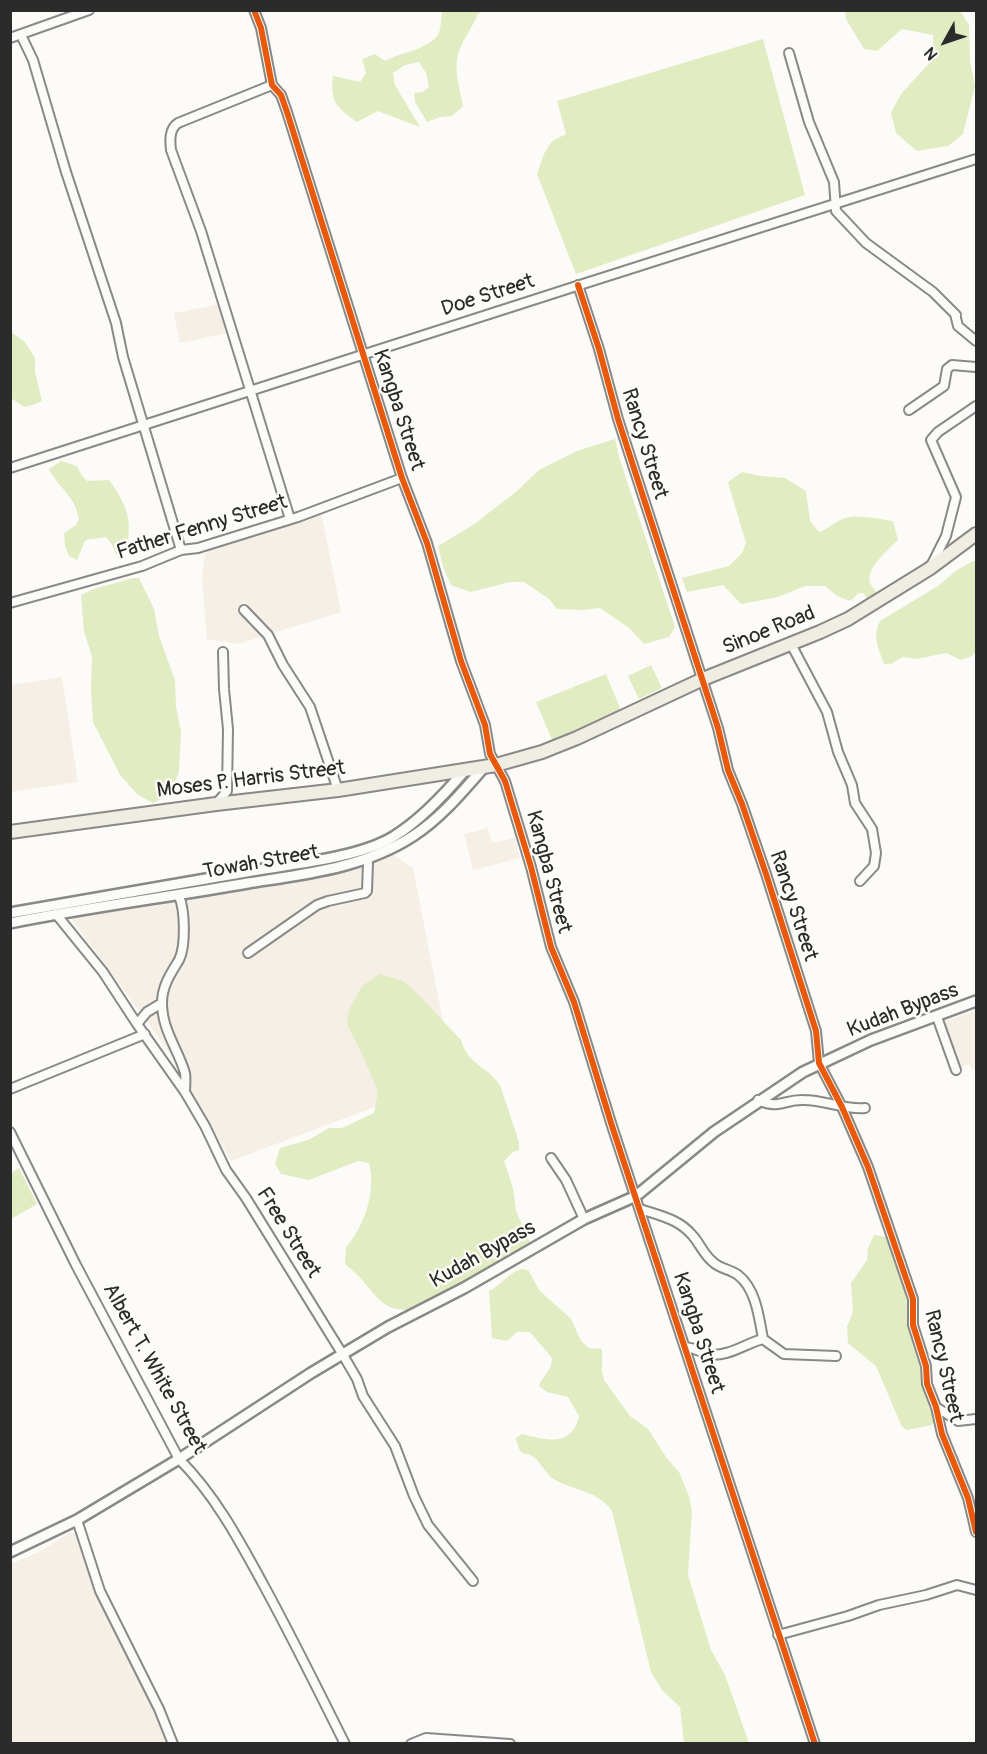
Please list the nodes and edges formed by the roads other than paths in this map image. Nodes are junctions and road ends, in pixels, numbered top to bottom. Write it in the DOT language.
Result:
graph roads {
  1 [pos="89,10"];
  2 [pos="254,10"];
  3 [pos="21,35"];
  4 [pos="10,38"];
  5 [pos="789,53"];
  6 [pos="272,85"];
  7 [pos="976,159"];
  8 [pos="837,205"];
  9 [pos="578,285"];
  10 [pos="976,341"];
  11 [pos="363,356"];
  12 [pos="976,367"];
  13 [pos="252,392"];
  14 [pos="976,406"];
  15 [pos="909,410"];
  16 [pos="144,426"];
  17 [pos="10,468"];
  18 [pos="402,478"];
  19 [pos="290,519"];
  20 [pos="976,534"];
  21 [pos="181,550"];
  22 [pos="929,568"];
  23 [pos="10,603"];
  24 [pos="244,610"];
  25 [pos="791,644"];
  26 [pos="223,652"];
  27 [pos="703,679"];
  28 [pos="490,766"];
  29 [pos="466,769"];
  30 [pos="338,790"];
  31 [pos="216,804"];
  32 [pos="10,832"];
  33 [pos="368,863"];
  34 [pos="860,880"];
  35 [pos="179,896"];
  36 [pos="10,914"];
  37 [pos="56,914"];
  38 [pos="10,922"];
  39 [pos="248,952"];
  40 [pos="976,1001"];
  41 [pos="162,1003"];
  42 [pos="937,1017"];
  43 [pos="137,1024"];
  44 [pos="145,1034"];
  45 [pos="819,1063"];
  46 [pos="956,1070"];
  47 [pos="10,1089"];
  48 [pos="185,1092"];
  49 [pos="758,1100"];
  50 [pos="842,1107"];
  51 [pos="865,1108"];
  52 [pos="10,1132"];
  53 [pos="551,1158"];
  54 [pos="636,1196"];
  55 [pos="640,1209"];
  56 [pos="584,1219"];
  57 [pos="763,1339"];
  58 [pos="685,1347"];
  59 [pos="343,1355"];
  60 [pos="836,1356"];
  61 [pos="936,1407"];
  62 [pos="976,1419"];
  63 [pos="179,1459"];
  64 [pos="77,1520"];
  65 [pos="976,1532"];
  66 [pos="10,1552"];
  67 [pos="473,1581"];
  68 [pos="976,1590"];
  69 [pos="778,1635"];
  70 [pos="173,1743"];
  71 [pos="345,1743"];
  72 [pos="411,1743"];
  73 [pos="510,1743"];
  74 [pos="815,1743"];
  1 -- 3 [label="street"];
  2 -- 6 [label="street, Kangba Street"];
  3 -- 4 [label="street"];
  3 -- 16 [label="street"];
  5 -- 8 [label="street"];
  6 -- 11 [label="street, Kangba Street"];
  6 -- 13 [label="street"];
  7 -- 8 [label="street, Doe Street"];
  8 -- 9 [label="street, Doe Street"];
  8 -- 10 [label="street"];
  9 -- 11 [label="street, Doe Street"];
  9 -- 27 [label="street, Rancy Street"];
  11 -- 13 [label="street, Doe Street"];
  11 -- 18 [label="street, Kangba Street"];
  12 -- 15 [label="street"];
  13 -- 16 [label="street, Doe Street"];
  13 -- 19 [label="street"];
  14 -- 22 [label="street"];
  16 -- 17 [label="street, Doe Street"];
  16 -- 21 [label="street"];
  18 -- 19 [label="street, Father Fenny Street"];
  18 -- 28 [label="street, Kangba Street"];
  19 -- 21 [label="street, Father Fenny Street"];
  20 -- 22 [label="highway, Sinoe Road"];
  21 -- 23 [label="street, Father Fenny Street"];
  22 -- 25 [label="highway, Sinoe Road"];
  24 -- 30 [label="street"];
  25 -- 27 [label="highway, Sinoe Road"];
  25 -- 34 [label="street"];
  26 -- 31 [label="street"];
  27 -- 28 [label="highway, Sinoe Road"];
  27 -- 45 [label="street, Rancy Street"];
  28 -- 29 [label="highway, Moses P. Harris Street"];
  28 -- 35 [label="street, Towah Street"];
  28 -- 54 [label="street, Kangba Street"];
  29 -- 30 [label="highway, Moses P. Harris Street"];
  29 -- 36 [label="street, Towah Street"];
  30 -- 31 [label="highway, Moses P. Harris Street"];
  31 -- 32 [label="highway, Moses P. Harris Street"];
  33 -- 39 [label="street"];
  35 -- 37 [label="street, Towah Street"];
  35 -- 41 [label="street"];
  37 -- 38 [label="street, Towah Street"];
  37 -- 43 [label="street, Free Street"];
  40 -- 42 [label="street, Kudah Bypass"];
  41 -- 43 [label="street"];
  41 -- 48 [label="street"];
  42 -- 45 [label="street, Kudah Bypass"];
  42 -- 46 [label="street"];
  43 -- 44 [label="street, Free Street"];
  44 -- 47 [label="street"];
  44 -- 48 [label="street, Free Street"];
  45 -- 49 [label="street, Kudah Bypass"];
  45 -- 50 [label="street, Rancy Street"];
  48 -- 59 [label="street, Free Street"];
  49 -- 50 [label="street"];
  49 -- 54 [label="street, Kudah Bypass"];
  50 -- 51 [label="street"];
  50 -- 61 [label="street, Rancy Street"];
  52 -- 63 [label="street, Albert T. White Street"];
  53 -- 56 [label="street"];
  54 -- 55 [label="street, Kangba Street"];
  54 -- 56 [label="street, Kudah Bypass"];
  55 -- 57 [label="street"];
  55 -- 58 [label="street, Kangba Street"];
  56 -- 59 [label="street, Kudah Bypass"];
  57 -- 58 [label="street"];
  57 -- 60 [label="street"];
  58 -- 69 [label="street, Kangba Street"];
  59 -- 63 [label="street, Kudah Bypass"];
  59 -- 67 [label="street, Free Street"];
  61 -- 62 [label="street"];
  61 -- 65 [label="street, Rancy Street"];
  63 -- 64 [label="street, Kudah Bypass"];
  63 -- 71 [label="street, Albert T. White Street"];
  64 -- 66 [label="street, Kudah Bypass"];
  64 -- 70 [label="street"];
  68 -- 69 [label="street"];
  69 -- 74 [label="street, Kangba Street"];
  72 -- 73 [label="street"];
}
